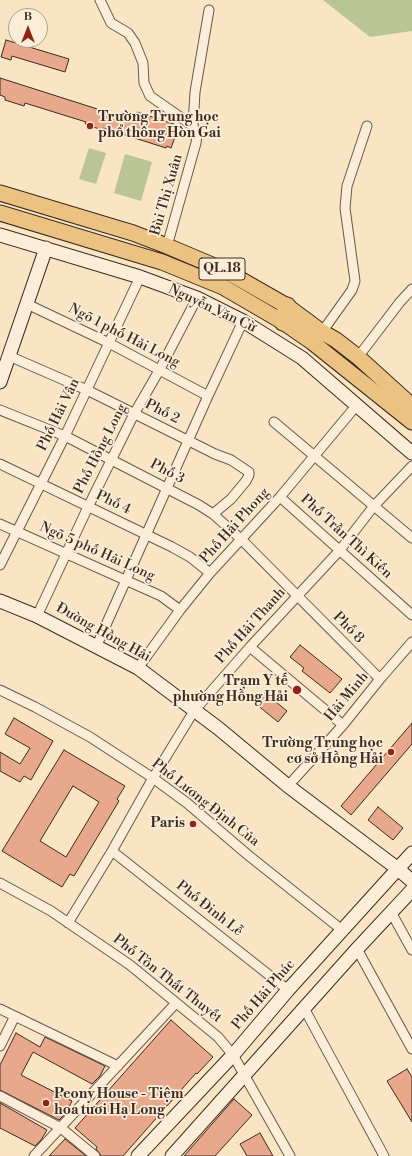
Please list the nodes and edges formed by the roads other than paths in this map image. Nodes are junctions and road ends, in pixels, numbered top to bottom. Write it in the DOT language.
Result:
graph roads {
  1 [pos="100,0"];
  2 [pos="209,10"];
  3 [pos="193,126"];
  4 [pos="367,126"];
  5 [pos="0,193"];
  6 [pos="0,213"];
  7 [pos="0,235"];
  8 [pos="167,246"];
  9 [pos="46,248"];
  10 [pos="140,277"];
  11 [pos="412,289"];
  12 [pos="197,298"];
  13 [pos="27,304"];
  14 [pos="285,314"];
  15 [pos="244,321"];
  16 [pos="322,332"];
  17 [pos="109,343"];
  18 [pos="9,356"];
  19 [pos="358,357"];
  20 [pos="160,369"];
  21 [pos="0,382"];
  22 [pos="87,390"];
  23 [pos="208,396"];
  24 [pos="410,401"];
  25 [pos="356,406"];
  26 [pos="0,410"];
  27 [pos="134,414"];
  28 [pos="274,422"];
  29 [pos="412,422"];
  30 [pos="65,436"];
  31 [pos="189,441"];
  32 [pos="412,453"];
  33 [pos="315,455"];
  34 [pos="112,459"];
  35 [pos="0,464"];
  36 [pos="412,466"];
  37 [pos="41,484"];
  38 [pos="168,488"];
  39 [pos="280,496"];
  40 [pos="375,505"];
  41 [pos="88,506"];
  42 [pos="213,514"];
  43 [pos="0,524"];
  44 [pos="16,532"];
  45 [pos="146,534"];
  46 [pos="412,538"];
  47 [pos="242,540"];
  48 [pos="340,550"];
  49 [pos="66,554"];
  50 [pos="0,566"];
  51 [pos="210,573"];
  52 [pos="126,579"];
  53 [pos="297,596"];
  54 [pos="0,601"];
  55 [pos="180,610"];
  56 [pos="412,615"];
  57 [pos="37,616"];
  58 [pos="412,642"];
  59 [pos="96,645"];
  60 [pos="250,647"];
  61 [pos="138,668"];
  62 [pos="380,679"];
  63 [pos="0,690"];
  64 [pos="194,710"];
  65 [pos="343,725"];
  66 [pos="153,778"];
  67 [pos="288,786"];
  68 [pos="112,850"];
  69 [pos="412,853"];
  70 [pos="398,869"];
  71 [pos="412,881"];
  72 [pos="0,883"];
  73 [pos="412,890"];
  74 [pos="391,912"];
  75 [pos="68,923"];
  76 [pos="342,930"];
  77 [pos="357,949"];
  78 [pos="412,950"];
  79 [pos="288,990"];
  80 [pos="176,1003"];
  81 [pos="304,1008"];
  82 [pos="0,1009"];
  83 [pos="15,1016"];
  84 [pos="0,1046"];
  85 [pos="412,1049"];
  86 [pos="233,1055"];
  87 [pos="118,1066"];
  88 [pos="245,1075"];
  89 [pos="0,1096"];
  90 [pos="61,1128"];
  91 [pos="34,1156"];
  92 [pos="95,1156"];
  93 [pos="138,1156"];
  94 [pos="172,1156"];
  95 [pos="290,1156"];
  96 [pos="384,1156"];
  1 -- 3 [label="street"];
  2 -- 3 [label="street, Bùi Thị Xuân"];
  3 -- 8 [label="street, Bùi Thị Xuân"];
  4 -- 16 [label="street"];
  5 -- 8 [label="main road, Nguyễn Văn Cừ / QL.18"];
  6 -- 14 [label="main road, Nguyễn Văn Cừ / QL.18"];
  7 -- 9 [label="street, Nguyễn Văn Cừ"];
  8 -- 14 [label="main road, Nguyễn Văn Cừ / QL.18"];
  9 -- 10 [label="street, Nguyễn Văn Cừ"];
  9 -- 13 [label="street"];
  10 -- 12 [label="street, Nguyễn Văn Cừ"];
  10 -- 17 [label="street, Phố Hải Vân"];
  11 -- 19 [label="street"];
  12 -- 15 [label="street, Nguyễn Văn Cừ"];
  12 -- 20 [label="street, Phố Hồng Long"];
  13 -- 17 [label="street, Ngõ 1 phố Hải Long"];
  13 -- 18 [label="street"];
  14 -- 16 [label="main road, Nguyễn Văn Cừ / QL.18"];
  14 -- 29 [label="main road, Nguyễn Văn Cừ / QL.18"];
  15 -- 23 [label="street"];
  15 -- 25 [label="street, Nguyễn Văn Cừ"];
  16 -- 19 [label="main road, Nguyễn Văn Cừ / QL.18"];
  17 -- 20 [label="street, Ngõ 1 phố Hải Long"];
  17 -- 22 [label="street, Phố Hải Vân"];
  18 -- 21 [label="street"];
  18 -- 22 [label="street, Phố 2"];
  19 -- 24 [label="main road, Nguyễn Văn Cừ / QL.18"];
  20 -- 23 [label="street, Ngõ 1 phố Hải Long"];
  20 -- 27 [label="street, Phố Hồng Long"];
  22 -- 27 [label="street, Phố 2"];
  22 -- 30 [label="street, Phố Hải Vân"];
  23 -- 31 [label="street"];
  25 -- 32 [label="street, Nguyễn Văn Cừ"];
  25 -- 33 [label="street, Phố Hải Phong"];
  26 -- 30 [label="street, Phố 3"];
  27 -- 31 [label="street, Phố 2"];
  27 -- 34 [label="street, Phố Hồng Long"];
  28 -- 33 [label="street"];
  30 -- 34 [label="street, Phố 3"];
  30 -- 37 [label="street, Phố Hải Vân"];
  31 -- 38 [label="street"];
  31 -- 42 [label="street, Phố 2"];
  33 -- 39 [label="street, Phố Hải Phong"];
  33 -- 40 [label="street"];
  34 -- 38 [label="street, Phố 3"];
  34 -- 41 [label="street, Phố Hồng Long"];
  35 -- 37 [label="street, Phố 4"];
  36 -- 40 [label="street, Phố Hải Thanh"];
  37 -- 41 [label="street, Phố 4"];
  37 -- 44 [label="street, Phố Hải Vân"];
  38 -- 42 [label="street, Phố 3"];
  38 -- 45 [label="street"];
  39 -- 47 [label="street, Phố Hải Phong"];
  39 -- 48 [label="street, Phố Trần Thì Kiến"];
  40 -- 46 [label="street"];
  40 -- 48 [label="street, Phố Hải Thanh"];
  41 -- 45 [label="street, Phố 4"];
  41 -- 49 [label="street, Phố Hồng Long"];
  42 -- 47 [label="street, Phố 3"];
  43 -- 44 [label="street, Ngõ 5 phố Hải Long"];
  44 -- 49 [label="street, Ngõ 5 phố Hải Long"];
  44 -- 50 [label="street, Phố Hải Vân"];
  45 -- 51 [label="street, Phố 4"];
  45 -- 52 [label="street"];
  47 -- 51 [label="street, Phố Hải Phong"];
  47 -- 53 [label="street, Phố 3"];
  48 -- 53 [label="street, Phố Hải Thanh"];
  48 -- 56 [label="street, Phố Trần Thì Kiến"];
  49 -- 52 [label="street, Ngõ 5 phố Hải Long"];
  49 -- 57 [label="street, Phố Hồng Long"];
  51 -- 55 [label="street, Phố Hải Phong"];
  52 -- 55 [label="street, Ngõ 5 phố Hải Long"];
  52 -- 59 [label="street"];
  53 -- 60 [label="street, Phố Hải Thanh"];
  53 -- 62 [label="street, Phố 8"];
  54 -- 57 [label="street, Đường Hồng Hải"];
  55 -- 61 [label="street, Phố Hải Phong"];
  57 -- 59 [label="street, Đường Hồng Hải"];
  58 -- 62 [label="street, Hải Minh"];
  59 -- 61 [label="street, Đường Hồng Hải"];
  60 -- 64 [label="street, Phố Hải Thanh"];
  60 -- 65 [label="street"];
  61 -- 64 [label="street, Đường Hồng Hải"];
  62 -- 65 [label="street, Hải Minh"];
  63 -- 66 [label="street, Phố Lương Định Của"];
  64 -- 66 [label="street, Phố Hải Thanh"];
  64 -- 67 [label="street, Đường Hồng Hải"];
  65 -- 67 [label="street, Hải Minh"];
  66 -- 68 [label="street, Phố Hải Thanh"];
  66 -- 76 [label="street, Phố Lương Định Của"];
  67 -- 70 [label="street, Đường Hồng Hải"];
  68 -- 75 [label="street, Phố Hải Thanh"];
  68 -- 79 [label="street, Phố Đinh Lễ"];
  69 -- 70 [label="street, Phố Hải Phúc"];
  70 -- 71 [label="street, Đường Hồng Hải"];
  70 -- 76 [label="street, Phố Hải Phúc"];
  72 -- 75 [label="street, Phố Tôn Thất Thuyết"];
  73 -- 74 [label="street"];
  74 -- 77 [label="street"];
  74 -- 78 [label="street"];
  75 -- 80 [label="street, Phố Tôn Thất Thuyết"];
  76 -- 79 [label="street, Phố Hải Phúc"];
  77 -- 81 [label="street"];
  77 -- 85 [label="street"];
  79 -- 86 [label="street, Phố Hải Phúc"];
  80 -- 86 [label="street, Phố Tôn Thất Thuyết"];
  80 -- 87 [label="street"];
  81 -- 88 [label="street"];
  81 -- 96 [label="street"];
  82 -- 83 [label="street"];
  83 -- 84 [label="street"];
  83 -- 87 [label="street"];
  86 -- 88 [label="street, Phố Tôn Thất Thuyết"];
  86 -- 93 [label="street, Phố Hải Phúc"];
  87 -- 90 [label="street"];
  88 -- 94 [label="street"];
  88 -- 95 [label="street, Phố Tôn Thất Thuyết"];
  89 -- 90 [label="street"];
  90 -- 91 [label="street"];
  90 -- 92 [label="street"];
}
